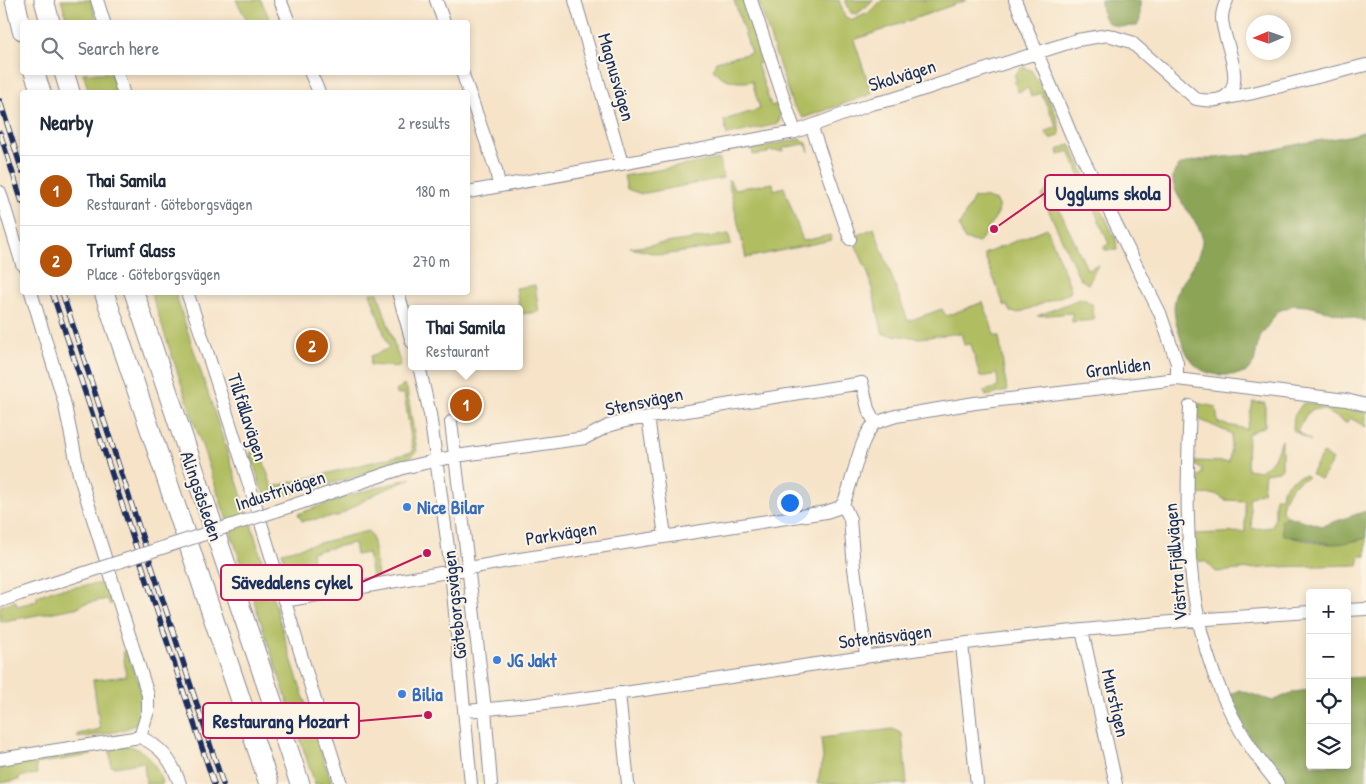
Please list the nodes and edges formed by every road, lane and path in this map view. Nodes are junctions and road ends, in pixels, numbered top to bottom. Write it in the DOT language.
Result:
graph roads {
  1 [pos="15,0"];
  2 [pos="44,0"];
  3 [pos="99,0"];
  4 [pos="280,0"];
  5 [pos="436,0"];
  6 [pos="575,0"];
  7 [pos="751,0"];
  8 [pos="1015,0"];
  9 [pos="1216,0"];
  10 [pos="1227,0"];
  11 [pos="49,20"];
  12 [pos="104,20"];
  13 [pos="288,20"];
  14 [pos="443,20"];
  15 [pos="1222,20"];
  16 [pos="20,21"];
  17 [pos="1036,52"];
  18 [pos="1366,65"];
  19 [pos="35,75"];
  20 [pos="65,75"];
  21 [pos="118,75"];
  22 [pos="311,75"];
  23 [pos="463,75"];
  24 [pos="40,90"];
  25 [pos="69,90"];
  26 [pos="122,90"];
  27 [pos="318,90"];
  28 [pos="468,90"];
  29 [pos="470,95"];
  30 [pos="1221,99"];
  31 [pos="812,128"];
  32 [pos="795,132"];
  33 [pos="622,164"];
  34 [pos="499,186"];
  35 [pos="0,192"];
  36 [pos="470,192"];
  37 [pos="850,239"];
  38 [pos="20,257"];
  39 [pos="32,295"];
  40 [pos="105,295"];
  41 [pos="135,295"];
  42 [pos="188,295"];
  43 [pos="399,295"];
  44 [pos="408,328"];
  45 [pos="420,370"];
  46 [pos="1177,379"];
  47 [pos="1366,404"];
  48 [pos="1190,406"];
  49 [pos="648,417"];
  50 [pos="451,422"];
  51 [pos="875,423"];
  52 [pos="456,456"];
  53 [pos="436,460"];
  54 [pos="843,504"];
  55 [pos="665,536"];
  56 [pos="469,567"];
  57 [pos="451,570"];
  58 [pos="0,601"];
  59 [pos="284,601"];
  60 [pos="1366,609"];
  61 [pos="1351,610"];
  62 [pos="1306,612"];
  63 [pos="1197,619"];
  64 [pos="1082,630"];
  65 [pos="962,645"];
  66 [pos="866,656"];
  67 [pos="620,693"];
  68 [pos="485,709"];
  69 [pos="466,711"];
  70 [pos="140,737"];
  71 [pos="0,759"];
  72 [pos="180,784"];
  73 [pos="269,784"];
  74 [pos="300,784"];
  75 [pos="341,784"];
  76 [pos="471,784"];
  77 [pos="491,784"];
  78 [pos="628,784"];
  79 [pos="977,784"];
  80 [pos="1116,784"];
  81 [pos="1278,784"];
  1 -- 16 [label="highway"];
  2 -- 11 [label="highway"];
  3 -- 12 [label="street"];
  4 -- 13 [label="street"];
  5 -- 14 [label="street"];
  6 -- 33 [label="street, Magnusvägen"];
  7 -- 32 [label="street"];
  8 -- 17 [label="street"];
  9 -- 15 [label="street"];
  10 -- 15 [label="street"];
  15 -- 30 [label="street"];
  17 -- 30 [label="street, Skolvägen"];
  17 -- 31 [label="street, Skolvägen"];
  17 -- 46 [label="street"];
  18 -- 30 [label="street, Skolvägen"];
  19 -- 24 [label="highway"];
  20 -- 25 [label="highway"];
  21 -- 26 [label="street"];
  22 -- 27 [label="street"];
  23 -- 28 [label="street"];
  29 -- 34 [label="street"];
  31 -- 32 [label="street, Skolvägen"];
  31 -- 37 [label="street"];
  32 -- 33 [label="street, Skolvägen"];
  33 -- 34 [label="street, Skolvägen"];
  34 -- 36 [label="street, Skolvägen"];
  35 -- 38 [label="street"];
  39 -- 70 [label="street"];
  40 -- 73 [label="highway"];
  41 -- 74 [label="highway, Alingsåsleden"];
  42 -- 59 [label="street, Tillfällavägen"];
  43 -- 44 [label="street"];
  45 -- 53 [label="street, Göteborgsvägen"];
  46 -- 47 [label="street, Granliden"];
  46 -- 51 [label="street, Granliden"];
  48 -- 63 [label="street, Västra Fjällvägen"];
  49 -- 51 [label="street, Stensvägen"];
  49 -- 52 [label="street, Stensvägen"];
  49 -- 55 [label="street"];
  50 -- 52 [label="street, Göteborgsvägen"];
  51 -- 54 [label="street"];
  52 -- 53 [label="street, Stensvägen"];
  52 -- 56 [label="street, Göteborgsvägen"];
  53 -- 57 [label="street, Göteborgsvägen"];
  53 -- 58 [label="street, Industrivägen, bridge"];
  54 -- 55 [label="street, Parkvägen"];
  54 -- 66 [label="street"];
  55 -- 56 [label="street, Parkvägen"];
  56 -- 57 [label="street, Parkvägen"];
  56 -- 68 [label="street, Göteborgsvägen"];
  57 -- 59 [label="street, Parkvägen"];
  57 -- 69 [label="street, Göteborgsvägen"];
  59 -- 75 [label="street, Tillfällavägen"];
  60 -- 61 [label="street"];
  62 -- 63 [label="street, Sotenäsvägen"];
  63 -- 64 [label="street, Sotenäsvägen"];
  63 -- 81 [label="street, Västra Fjällvägen"];
  64 -- 65 [label="street, Sotenäsvägen"];
  64 -- 80 [label="street, Murstigen"];
  65 -- 66 [label="street, Sotenäsvägen"];
  65 -- 79 [label="street"];
  66 -- 67 [label="street, Sotenäsvägen"];
  67 -- 68 [label="street, Sotenäsvägen"];
  67 -- 78 [label="street"];
  68 -- 69 [label="street, Sotenäsvägen"];
  68 -- 77 [label="street, Göteborgsvägen"];
  69 -- 76 [label="street, Göteborgsvägen"];
  70 -- 71 [label="street"];
  70 -- 72 [label="street"];
}
